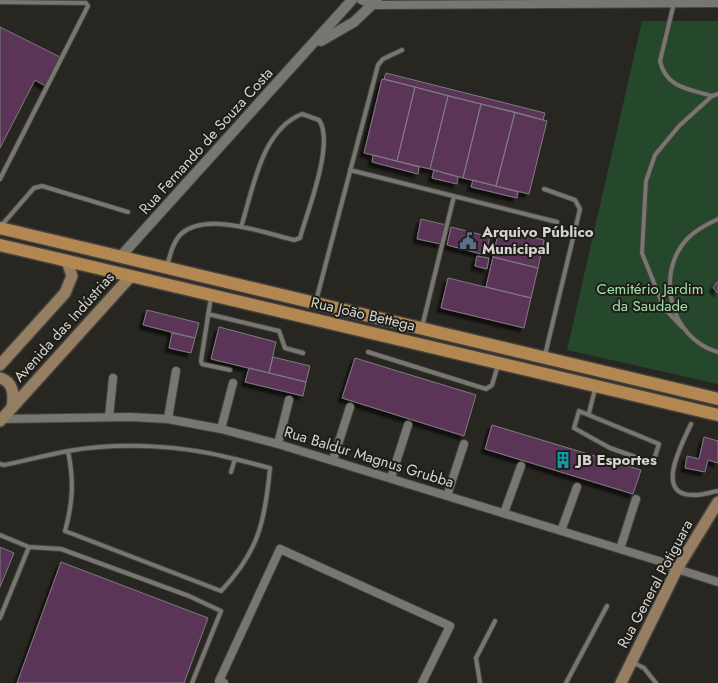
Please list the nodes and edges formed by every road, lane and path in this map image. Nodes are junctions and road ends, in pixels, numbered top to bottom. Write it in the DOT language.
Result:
graph roads {
  1 [pos="352,0"];
  2 [pos="361,0"];
  3 [pos="0,2"];
  4 [pos="375,2"];
  5 [pos="661,2"];
  6 [pos="674,3"];
  7 [pos="718,3"];
  8 [pos="314,45"];
  9 [pos="402,50"];
  10 [pos="718,94"];
  11 [pos="712,96"];
  12 [pos="350,170"];
  13 [pos="0,179"];
  14 [pos="544,189"];
  15 [pos="454,196"];
  16 [pos="128,212"];
  17 [pos="718,219"];
  18 [pos="557,222"];
  19 [pos="241,227"];
  20 [pos="0,228"];
  21 [pos="0,245"];
  22 [pos="120,257"];
  23 [pos="67,261"];
  24 [pos="167,268"];
  25 [pos="131,276"];
  26 [pos="162,283"];
  27 [pos="212,295"];
  28 [pos="315,303"];
  29 [pos="208,314"];
  30 [pos="682,326"];
  31 [pos="421,328"];
  32 [pos="444,333"];
  33 [pos="462,338"];
  34 [pos="440,349"];
  35 [pos="368,352"];
  36 [pos="718,352"];
  37 [pos="303,353"];
  38 [pos="458,353"];
  39 [pos="544,357"];
  40 [pos="498,363"];
  41 [pos="0,365"];
  42 [pos="230,370"];
  43 [pos="176,371"];
  44 [pos="0,378"];
  45 [pos="113,378"];
  46 [pos="233,383"];
  47 [pos="596,386"];
  48 [pos="718,399"];
  49 [pos="289,400"];
  50 [pos="350,407"];
  51 [pos="12,408"];
  52 [pos="589,413"];
  53 [pos="718,415"];
  54 [pos="109,417"];
  55 [pos="168,419"];
  56 [pos="1,420"];
  57 [pos="691,424"];
  58 [pos="408,425"];
  59 [pos="222,429"];
  60 [pos="278,444"];
  61 [pos="464,444"];
  62 [pos="68,451"];
  63 [pos="235,459"];
  64 [pos="332,460"];
  65 [pos="0,464"];
  66 [pos="521,466"];
  67 [pos="231,472"];
  68 [pos="391,478"];
  69 [pos="577,487"];
  70 [pos="718,491"];
  71 [pos="447,496"];
  72 [pos="636,500"];
  73 [pos="718,502"];
  74 [pos="504,513"];
  75 [pos="561,530"];
  76 [pos="0,535"];
  77 [pos="29,547"];
  78 [pos="620,549"];
  79 [pos="678,569"];
  80 [pos="718,582"];
  81 [pos="607,606"];
  82 [pos="0,618"];
  83 [pos="495,621"];
  84 [pos="631,662"];
  85 [pos="192,683"];
  86 [pos="224,683"];
  87 [pos="422,683"];
  88 [pos="480,683"];
  89 [pos="566,683"];
  90 [pos="621,683"];
  91 [pos="656,683"];
  1 -- 8 [label="street, Rua Fernando de Souza Costa"];
  2 -- 4 [label="street"];
  3 -- 13 [label="lane"];
  4 -- 5 [label="street"];
  4 -- 8 [label="street, Rua Fernando de Souza Costa"];
  5 -- 6 [label="street"];
  6 -- 7 [label="street"];
  6 -- 11 [label="lane"];
  8 -- 22 [label="street, Rua Fernando de Souza Costa"];
  9 -- 12 [label="lane"];
  10 -- 11 [label="lane"];
  11 -- 30 [label="lane"];
  12 -- 15 [label="lane"];
  12 -- 28 [label="lane"];
  14 -- 39 [label="lane"];
  15 -- 18 [label="lane"];
  15 -- 31 [label="lane"];
  16 -- 20 [label="lane"];
  17 -- 30 [label="lane"];
  19 -- 19 [label="lane"];
  19 -- 24 [label="lane"];
  20 -- 22 [label="main road, Rua João Bettega"];
  21 -- 23 [label="main road, Rua João Bettega"];
  22 -- 24 [label="main road, Rua João Bettega"];
  23 -- 25 [label="main road, Rua João Bettega"];
  23 -- 41 [label="main road, Avenida das Indústrias"];
  24 -- 26 [label="main road"];
  24 -- 28 [label="main road, Rua João Bettega"];
  25 -- 26 [label="main road, Rua João Bettega"];
  25 -- 51 [label="main road, Avenida das Indústrias"];
  26 -- 27 [label="main road, Rua João Bettega"];
  27 -- 29 [label="lane"];
  27 -- 34 [label="main road, Rua João Bettega"];
  28 -- 31 [label="main road, Rua João Bettega"];
  29 -- 37 [label="lane"];
  29 -- 42 [label="lane"];
  30 -- 36 [label="lane"];
  31 -- 32 [label="main road, Rua João Bettega"];
  32 -- 33 [label="main road, Rua João Bettega"];
  32 -- 34 [label="main road"];
  33 -- 38 [label="main road"];
  33 -- 39 [label="main road, Rua João Bettega"];
  34 -- 38 [label="main road, Rua João Bettega"];
  35 -- 40 [label="lane"];
  38 -- 40 [label="main road, Rua João Bettega"];
  39 -- 48 [label="main road, Rua João Bettega"];
  40 -- 47 [label="main road, Rua João Bettega"];
  43 -- 55 [label="street"];
  44 -- 51 [label="main road"];
  45 -- 54 [label="street"];
  46 -- 59 [label="street"];
  47 -- 52 [label="lane"];
  47 -- 53 [label="main road, Rua João Bettega"];
  49 -- 60 [label="street"];
  50 -- 64 [label="street"];
  51 -- 56 [label="main road, Avenida das Indústrias"];
  52 -- 52 [label="lane"];
  54 -- 55 [label="street, Rua Baldur Magnus Grubba"];
  54 -- 56 [label="street, Rua Baldur Magnus Grubba"];
  55 -- 59 [label="street, Rua Baldur Magnus Grubba"];
  57 -- 70 [label="lane"];
  58 -- 68 [label="street"];
  59 -- 60 [label="street, Rua Baldur Magnus Grubba"];
  60 -- 64 [label="street, Rua Baldur Magnus Grubba"];
  61 -- 71 [label="street"];
  62 -- 63 [label="lane"];
  62 -- 63 [label="lane"];
  62 -- 65 [label="lane"];
  63 -- 67 [label="lane"];
  64 -- 68 [label="street, Rua Baldur Magnus Grubba"];
  66 -- 74 [label="street"];
  68 -- 71 [label="street, Rua Baldur Magnus Grubba"];
  69 -- 75 [label="street"];
  71 -- 74 [label="street, Rua Baldur Magnus Grubba"];
  72 -- 78 [label="street"];
  73 -- 79 [label="main road, Rua General Potiguara"];
  74 -- 75 [label="street, Rua Baldur Magnus Grubba"];
  75 -- 78 [label="street, Rua Baldur Magnus Grubba"];
  76 -- 77 [label="lane"];
  77 -- 82 [label="lane"];
  77 -- 85 [label="lane"];
  78 -- 79 [label="street, Rua Baldur Magnus Grubba"];
  79 -- 80 [label="street, Rua Baldur Magnus Grubba"];
  79 -- 84 [label="main road, Rua General Potiguara"];
  81 -- 89 [label="lane"];
  83 -- 88 [label="lane"];
  84 -- 90 [label="main road, Rua General Potiguara"];
  84 -- 91 [label="lane"];
  86 -- 87 [label="street"];
}
